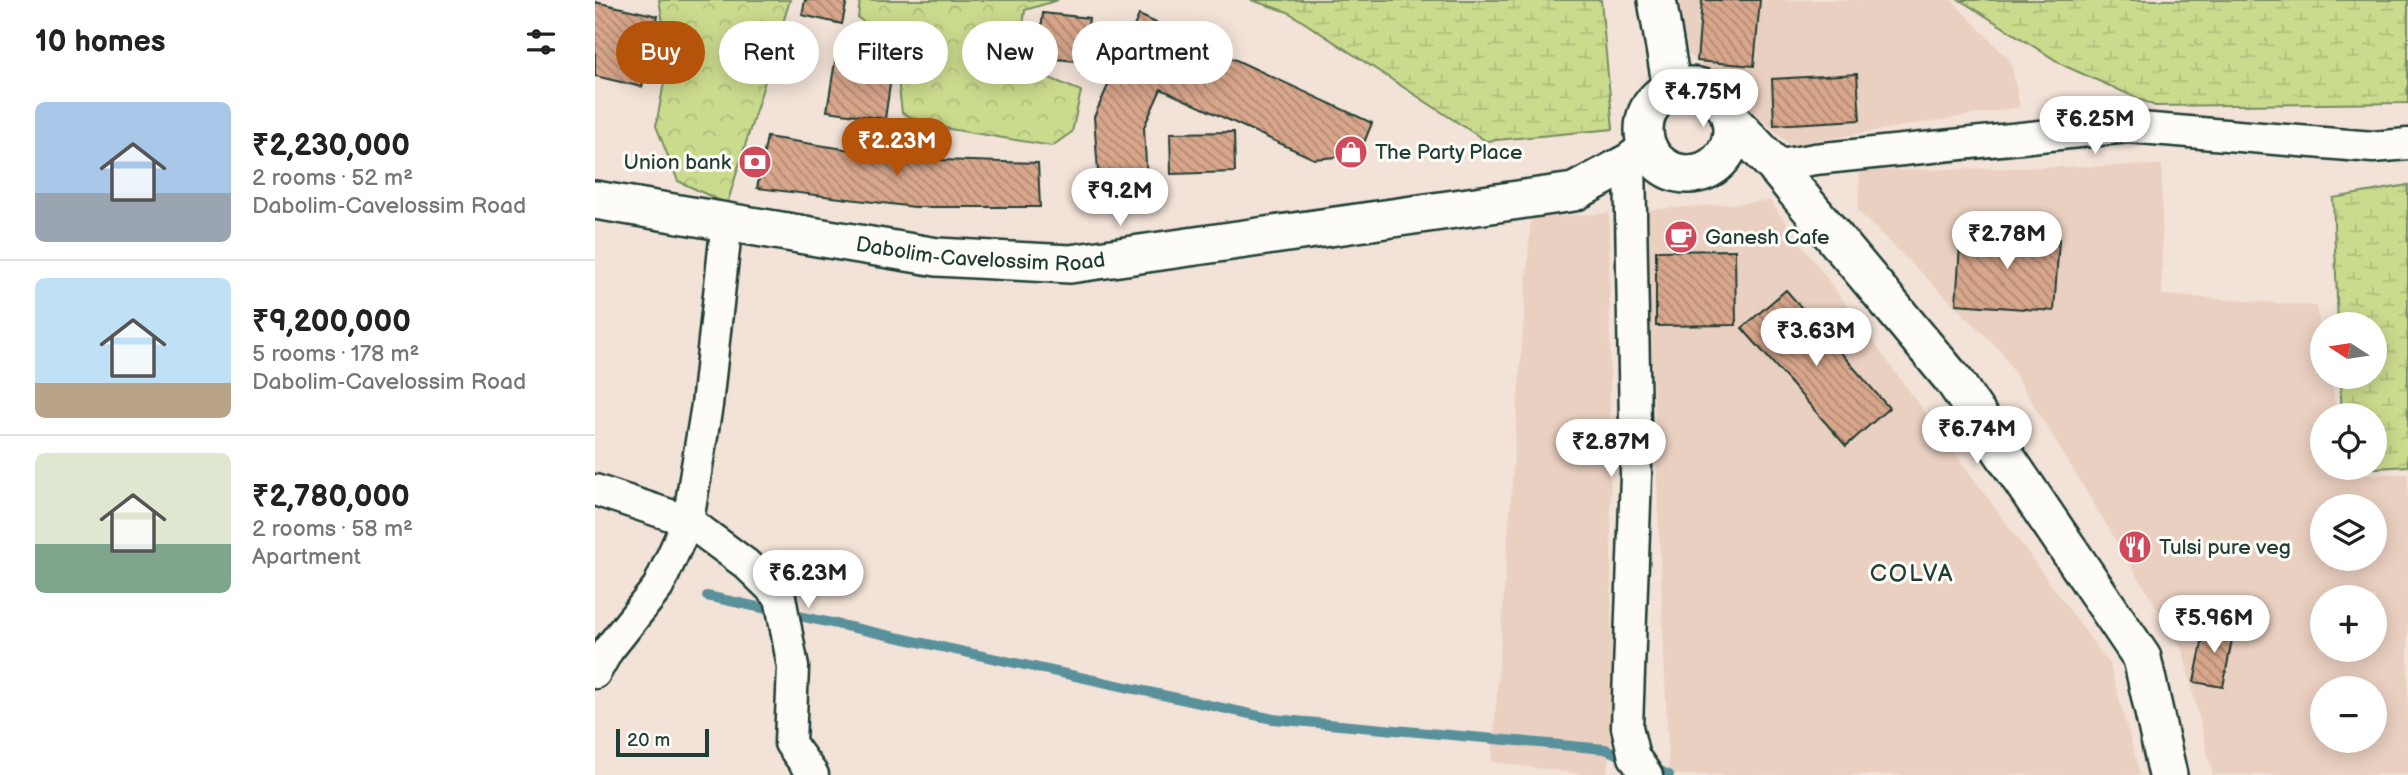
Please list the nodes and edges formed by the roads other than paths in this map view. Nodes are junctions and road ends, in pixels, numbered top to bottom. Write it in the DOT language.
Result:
graph roads {
  1 [pos="1657,0"];
  2 [pos="1672,89"];
  3 [pos="1731,120"];
  4 [pos="2408,144"];
  5 [pos="1639,155"];
  6 [pos="1714,166"];
  7 [pos="1775,166"];
  8 [pos="595,200"];
  9 [pos="727,221"];
  10 [pos="595,490"];
  11 [pos="688,521"];
  12 [pos="595,673"];
  13 [pos="813,775"];
  14 [pos="1647,775"];
  15 [pos="2168,775"];
  1 -- 2 [label="main road"];
  2 -- 3 [label="main road"];
  2 -- 5 [label="main road"];
  3 -- 6 [label="main road"];
  3 -- 7 [label="main road"];
  4 -- 7 [label="street"];
  5 -- 6 [label="main road"];
  5 -- 9 [label="main road, Dabolim-Cavelossim Road"];
  5 -- 14 [label="street"];
  6 -- 7 [label="main road"];
  7 -- 15 [label="main road"];
  8 -- 9 [label="main road, Dabolim-Cavelossim Road"];
  9 -- 11 [label="street"];
  10 -- 11 [label="street"];
  11 -- 12 [label="street"];
  11 -- 13 [label="street"];
}
